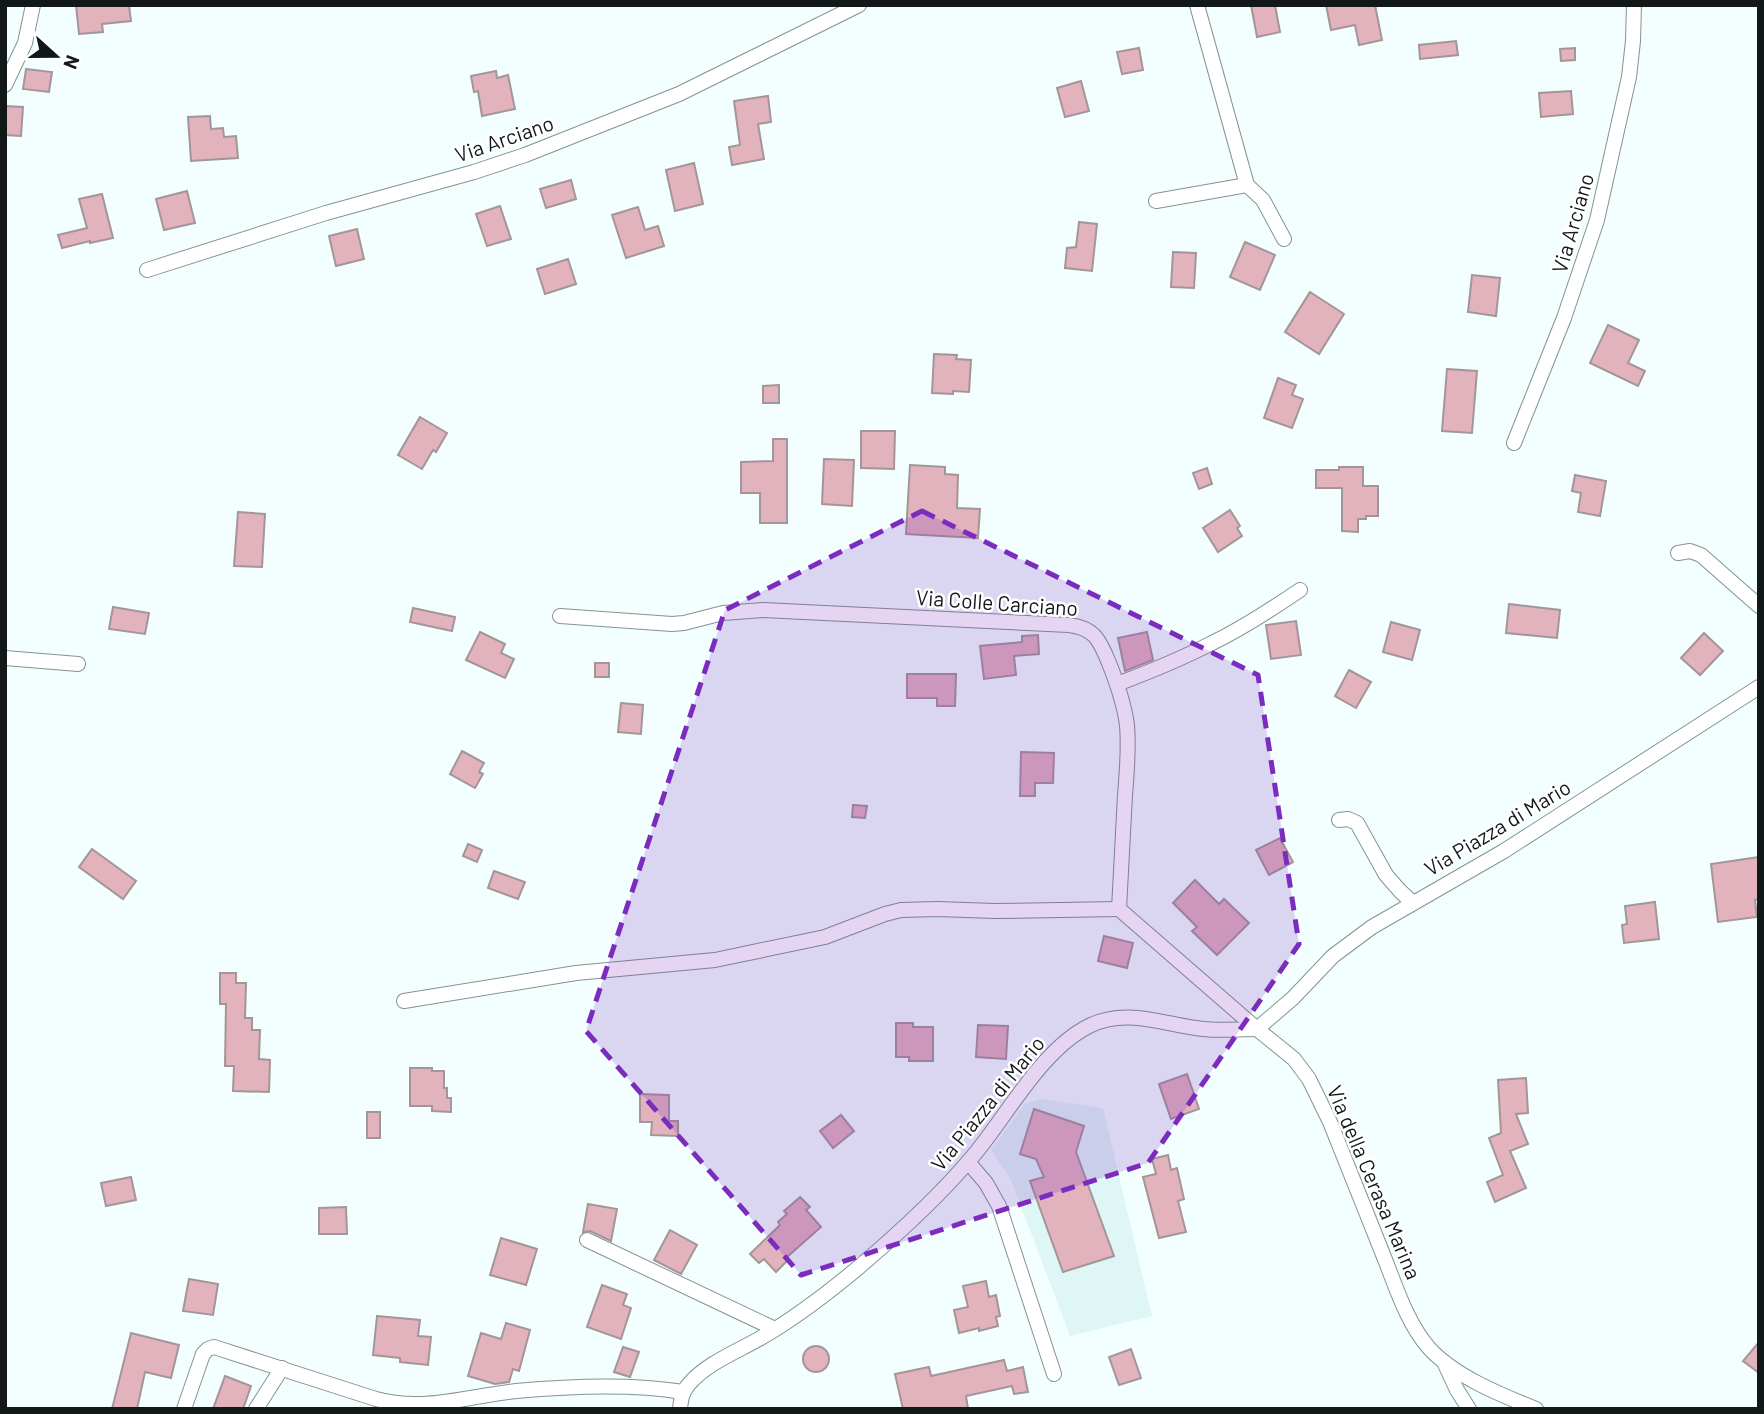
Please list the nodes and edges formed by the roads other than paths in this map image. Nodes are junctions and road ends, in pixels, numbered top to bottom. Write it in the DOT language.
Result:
graph roads {
  1 [pos="33,5"];
  2 [pos="859,5"];
  3 [pos="1197,5"];
  4 [pos="1634,5"];
  5 [pos="5,85"];
  6 [pos="1247,186"];
  7 [pos="1156,201"];
  8 [pos="1283,239"];
  9 [pos="147,270"];
  10 [pos="1514,443"];
  11 [pos="1678,553"];
  12 [pos="1300,590"];
  13 [pos="1759,606"];
  14 [pos="560,616"];
  15 [pos="5,658"];
  16 [pos="78,664"];
  17 [pos="1117,684"];
  18 [pos="1759,687"];
  19 [pos="1339,820"];
  20 [pos="1412,902"];
  21 [pos="1119,909"];
  22 [pos="404,1001"];
  23 [pos="1257,1029"];
  24 [pos="968,1162"];
  25 [pos="587,1240"];
  26 [pos="775,1329"];
  27 [pos="1443,1361"];
  28 [pos="282,1368"];
  29 [pos="1054,1374"];
  30 [pos="683,1392"];
  31 [pos="184,1409"];
  32 [pos="256,1409"];
  33 [pos="680,1409"];
  34 [pos="1469,1409"];
  35 [pos="1536,1409"];
  1 -- 5 [label="street"];
  2 -- 9 [label="street, Via Arciano"];
  3 -- 6 [label="street"];
  4 -- 10 [label="street, Via Arciano"];
  6 -- 7 [label="street"];
  6 -- 8 [label="street"];
  11 -- 13 [label="street"];
  12 -- 17 [label="street"];
  14 -- 17 [label="street, Via Colle Carciano"];
  15 -- 16 [label="street"];
  17 -- 21 [label="street, Via Colle Carciano"];
  18 -- 20 [label="street, Via Piazza di Mario"];
  19 -- 20 [label="street"];
  20 -- 23 [label="street, Via Piazza di Mario"];
  21 -- 22 [label="street"];
  21 -- 23 [label="street"];
  23 -- 24 [label="street, Via Piazza di Mario"];
  23 -- 27 [label="street, Via della Cerasa Marina"];
  24 -- 26 [label="street, Via Piazza di Mario"];
  24 -- 29 [label="street"];
  25 -- 26 [label="street"];
  26 -- 30 [label="street, Via Piazza di Mario"];
  27 -- 34 [label="street, Via della Cerasa Marina"];
  27 -- 35 [label="street, Via della Cerasa Marina"];
  28 -- 30 [label="street"];
  28 -- 31 [label="street"];
  28 -- 32 [label="street"];
  30 -- 33 [label="street"];
}
